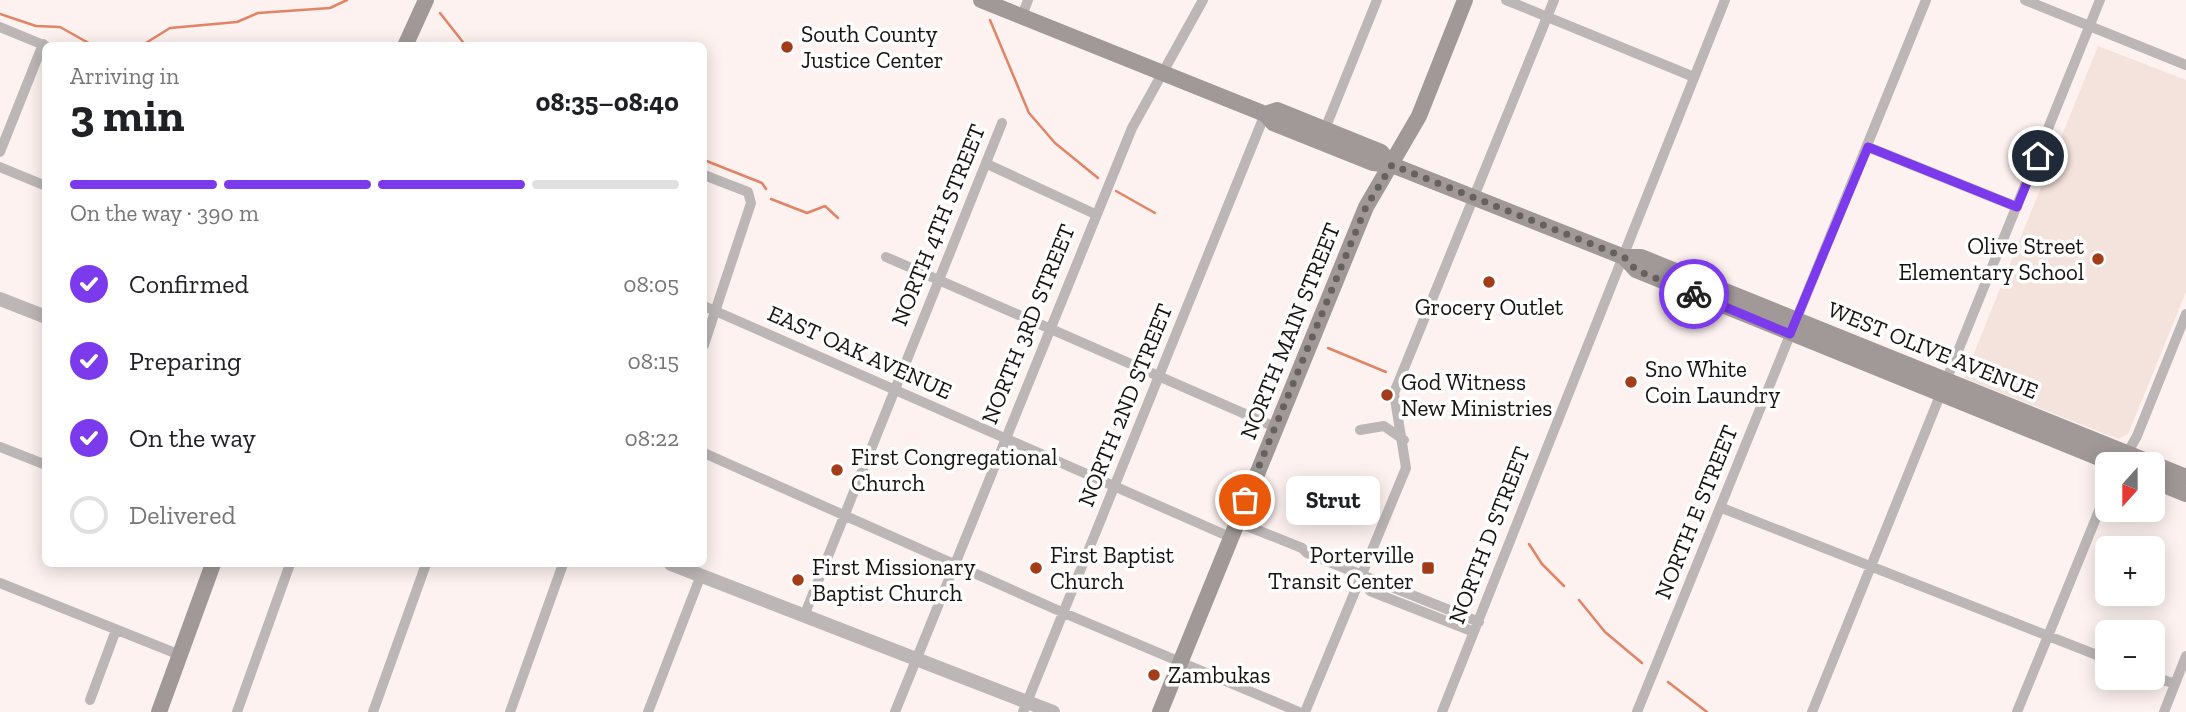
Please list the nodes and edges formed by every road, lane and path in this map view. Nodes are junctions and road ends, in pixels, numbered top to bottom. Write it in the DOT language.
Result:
graph roads {
  1 [pos="426,0"];
  2 [pos="981,0"];
  3 [pos="1028,0"];
  4 [pos="1203,0"];
  5 [pos="1377,0"];
  6 [pos="1465,0"];
  7 [pos="1506,0"];
  8 [pos="1554,0"];
  9 [pos="1725,0"];
  10 [pos="1926,0"];
  11 [pos="2025,0"];
  12 [pos="2100,0"];
  13 [pos="1022,16"];
  14 [pos="1547,16"];
  15 [pos="2089,26"];
  16 [pos="0,27"];
  17 [pos="407,42"];
  18 [pos="42,44"];
  19 [pos="42,52"];
  20 [pos="2186,65"];
  21 [pos="1160,72"];
  22 [pos="1694,77"];
  23 [pos="1265,114"];
  24 [pos="1002,122"];
  25 [pos="1325,129"];
  26 [pos="1868,147"];
  27 [pos="0,152"];
  28 [pos="987,164"];
  29 [pos="1392,165"];
  30 [pos="0,167"];
  31 [pos="707,176"];
  32 [pos="42,184"];
  33 [pos="1472,198"];
  34 [pos="2017,207"];
  35 [pos="1095,214"];
  36 [pos="886,257"];
  37 [pos="1624,257"];
  38 [pos="938,282"];
  39 [pos="0,299"];
  40 [pos="707,307"];
  41 [pos="715,311"];
  42 [pos="2186,314"];
  43 [pos="42,315"];
  44 [pos="1049,327"];
  45 [pos="1793,327"];
  46 [pos="707,336"];
  47 [pos="1160,376"];
  48 [pos="1943,387"];
  49 [pos="895,391"];
  50 [pos="2016,425"];
  51 [pos="1275,426"];
  52 [pos="2060,426"];
  53 [pos="1360,430"];
  54 [pos="1005,437"];
  55 [pos="1404,440"];
  56 [pos="0,447"];
  57 [pos="2098,452"];
  58 [pos="2107,452"];
  59 [pos="2126,452"];
  60 [pos="707,454"];
  61 [pos="42,463"];
  62 [pos="2165,471"];
  63 [pos="2186,477"];
  64 [pos="1114,485"];
  65 [pos="2165,485"];
  66 [pos="2186,494"];
  67 [pos="1721,508"];
  68 [pos="843,517"];
  69 [pos="2095,521"];
  70 [pos="1233,530"];
  71 [pos="955,565"];
  72 [pos="212,567"];
  73 [pos="289,567"];
  74 [pos="425,567"];
  75 [pos="562,567"];
  76 [pos="679,567"];
  77 [pos="1873,567"];
  78 [pos="701,575"];
  79 [pos="1362,576"];
  80 [pos="0,583"];
  81 [pos="1063,613"];
  82 [pos="804,616"];
  83 [pos="1477,627"];
  84 [pos="116,630"];
  85 [pos="2049,636"];
  86 [pos="2095,654"];
  87 [pos="180,655"];
  88 [pos="2186,656"];
  89 [pos="916,660"];
  90 [pos="1180,663"];
  91 [pos="2165,681"];
  92 [pos="2175,684"];
  93 [pos="90,700"];
  94 [pos="1025,707"];
  95 [pos="159,712"];
  96 [pos="237,712"];
  97 [pos="373,712"];
  98 [pos="510,712"];
  99 [pos="648,712"];
  100 [pos="895,712"];
  101 [pos="1053,712"];
  102 [pos="1160,712"];
  103 [pos="1299,712"];
  104 [pos="1305,712"];
  105 [pos="1441,712"];
  106 [pos="1637,712"];
  107 [pos="1812,712"];
  108 [pos="2017,712"];
  109 [pos="2164,712"];
  1 -- 17 [label="main road"];
  2 -- 13 [label="main road"];
  3 -- 13 [label="street"];
  4 -- 21 [label="street, NORTH 3RD STREET"];
  5 -- 25 [label="street"];
  6 -- 29 [label="main road, NORTH MAIN STREET"];
  7 -- 14 [label="street"];
  8 -- 14 [label="street"];
  9 -- 22 [label="street, NORTH D STREET"];
  10 -- 26 [label="street, NORTH E STREET"];
  11 -- 15 [label="street"];
  12 -- 15 [label="street"];
  13 -- 21 [label="main road"];
  14 -- 22 [label="street"];
  14 -- 33 [label="street"];
  15 -- 20 [label="street"];
  15 -- 34 [label="street"];
  16 -- 18 [label="street"];
  19 -- 27 [label="street"];
  21 -- 23 [label="main road"];
  21 -- 35 [label="street, NORTH 3RD STREET"];
  22 -- 37 [label="street, NORTH D STREET"];
  23 -- 25 [label="main road"];
  23 -- 29 [label="main road"];
  23 -- 47 [label="street, NORTH 2ND STREET"];
  24 -- 28 [label="street, NORTH 4TH STREET"];
  25 -- 29 [label="main road"];
  26 -- 34 [label="street"];
  26 -- 45 [label="street, NORTH E STREET"];
  28 -- 35 [label="street"];
  28 -- 38 [label="street, NORTH 4TH STREET"];
  29 -- 33 [label="main road, WEST OLIVE AVENUE"];
  29 -- 51 [label="main road, NORTH MAIN STREET"];
  30 -- 32 [label="street"];
  31 -- 41 [label="street"];
  33 -- 37 [label="main road, WEST OLIVE AVENUE"];
  33 -- 55 [label="street"];
  34 -- 48 [label="street"];
  35 -- 44 [label="street, NORTH 3RD STREET"];
  36 -- 38 [label="street"];
  37 -- 45 [label="main road, WEST OLIVE AVENUE"];
  37 -- 83 [label="street, NORTH D STREET"];
  38 -- 44 [label="street"];
  38 -- 49 [label="street, NORTH 4TH STREET"];
  39 -- 43 [label="street"];
  40 -- 41 [label="street, EAST OAK AVENUE"];
  41 -- 46 [label="street"];
  41 -- 49 [label="street, EAST OAK AVENUE"];
  42 -- 59 [label="street"];
  44 -- 47 [label="street"];
  44 -- 54 [label="street, NORTH 3RD STREET"];
  45 -- 48 [label="main road, WEST OLIVE AVENUE"];
  45 -- 67 [label="street, NORTH E STREET"];
  47 -- 51 [label="street"];
  47 -- 64 [label="street, NORTH 2ND STREET"];
  48 -- 50 [label="main road, WEST OLIVE AVENUE"];
  48 -- 52 [label="main road, WEST OLIVE AVENUE"];
  48 -- 77 [label="street"];
  49 -- 54 [label="street, EAST OAK AVENUE"];
  49 -- 68 [label="street, NORTH 4TH STREET"];
  50 -- 52 [label="main road"];
  50 -- 57 [label="main road, WEST OLIVE AVENUE"];
  51 -- 70 [label="main road, NORTH MAIN STREET"];
  52 -- 58 [label="main road, WEST OLIVE AVENUE"];
  53 -- 55 [label="street"];
  54 -- 64 [label="street, EAST OAK AVENUE"];
  54 -- 71 [label="street, NORTH 3RD STREET"];
  55 -- 79 [label="street"];
  56 -- 61 [label="street"];
  60 -- 68 [label="street"];
  62 -- 63 [label="main road, WEST OLIVE AVENUE"];
  64 -- 70 [label="street, EAST OAK AVENUE"];
  64 -- 81 [label="street, NORTH 2ND STREET"];
  65 -- 66 [label="main road"];
  67 -- 77 [label="street"];
  67 -- 106 [label="street, NORTH E STREET"];
  68 -- 71 [label="street"];
  68 -- 82 [label="street, NORTH 4TH STREET"];
  69 -- 85 [label="street"];
  70 -- 79 [label="street, EAST OAK AVENUE"];
  70 -- 90 [label="main road, NORTH MAIN STREET"];
  71 -- 81 [label="street"];
  71 -- 89 [label="street, NORTH 3RD STREET"];
  72 -- 87 [label="main road"];
  73 -- 96 [label="street"];
  74 -- 97 [label="street"];
  75 -- 98 [label="street"];
  76 -- 78 [label="street"];
  77 -- 85 [label="street"];
  77 -- 107 [label="street"];
  78 -- 82 [label="street"];
  78 -- 99 [label="street"];
  79 -- 83 [label="street, EAST OAK AVENUE"];
  79 -- 104 [label="street"];
  80 -- 84 [label="street"];
  81 -- 90 [label="street"];
  81 -- 94 [label="street, NORTH 2ND STREET"];
  82 -- 89 [label="street"];
  83 -- 105 [label="street, NORTH D STREET"];
  84 -- 87 [label="street"];
  84 -- 93 [label="street"];
  85 -- 86 [label="street"];
  85 -- 108 [label="street"];
  87 -- 95 [label="main road"];
  88 -- 92 [label="street"];
  89 -- 94 [label="street"];
  89 -- 100 [label="street, NORTH 3RD STREET"];
  90 -- 102 [label="main road, NORTH MAIN STREET"];
  90 -- 103 [label="street"];
  91 -- 92 [label="street"];
  92 -- 109 [label="street"];
  94 -- 101 [label="street"];
}
